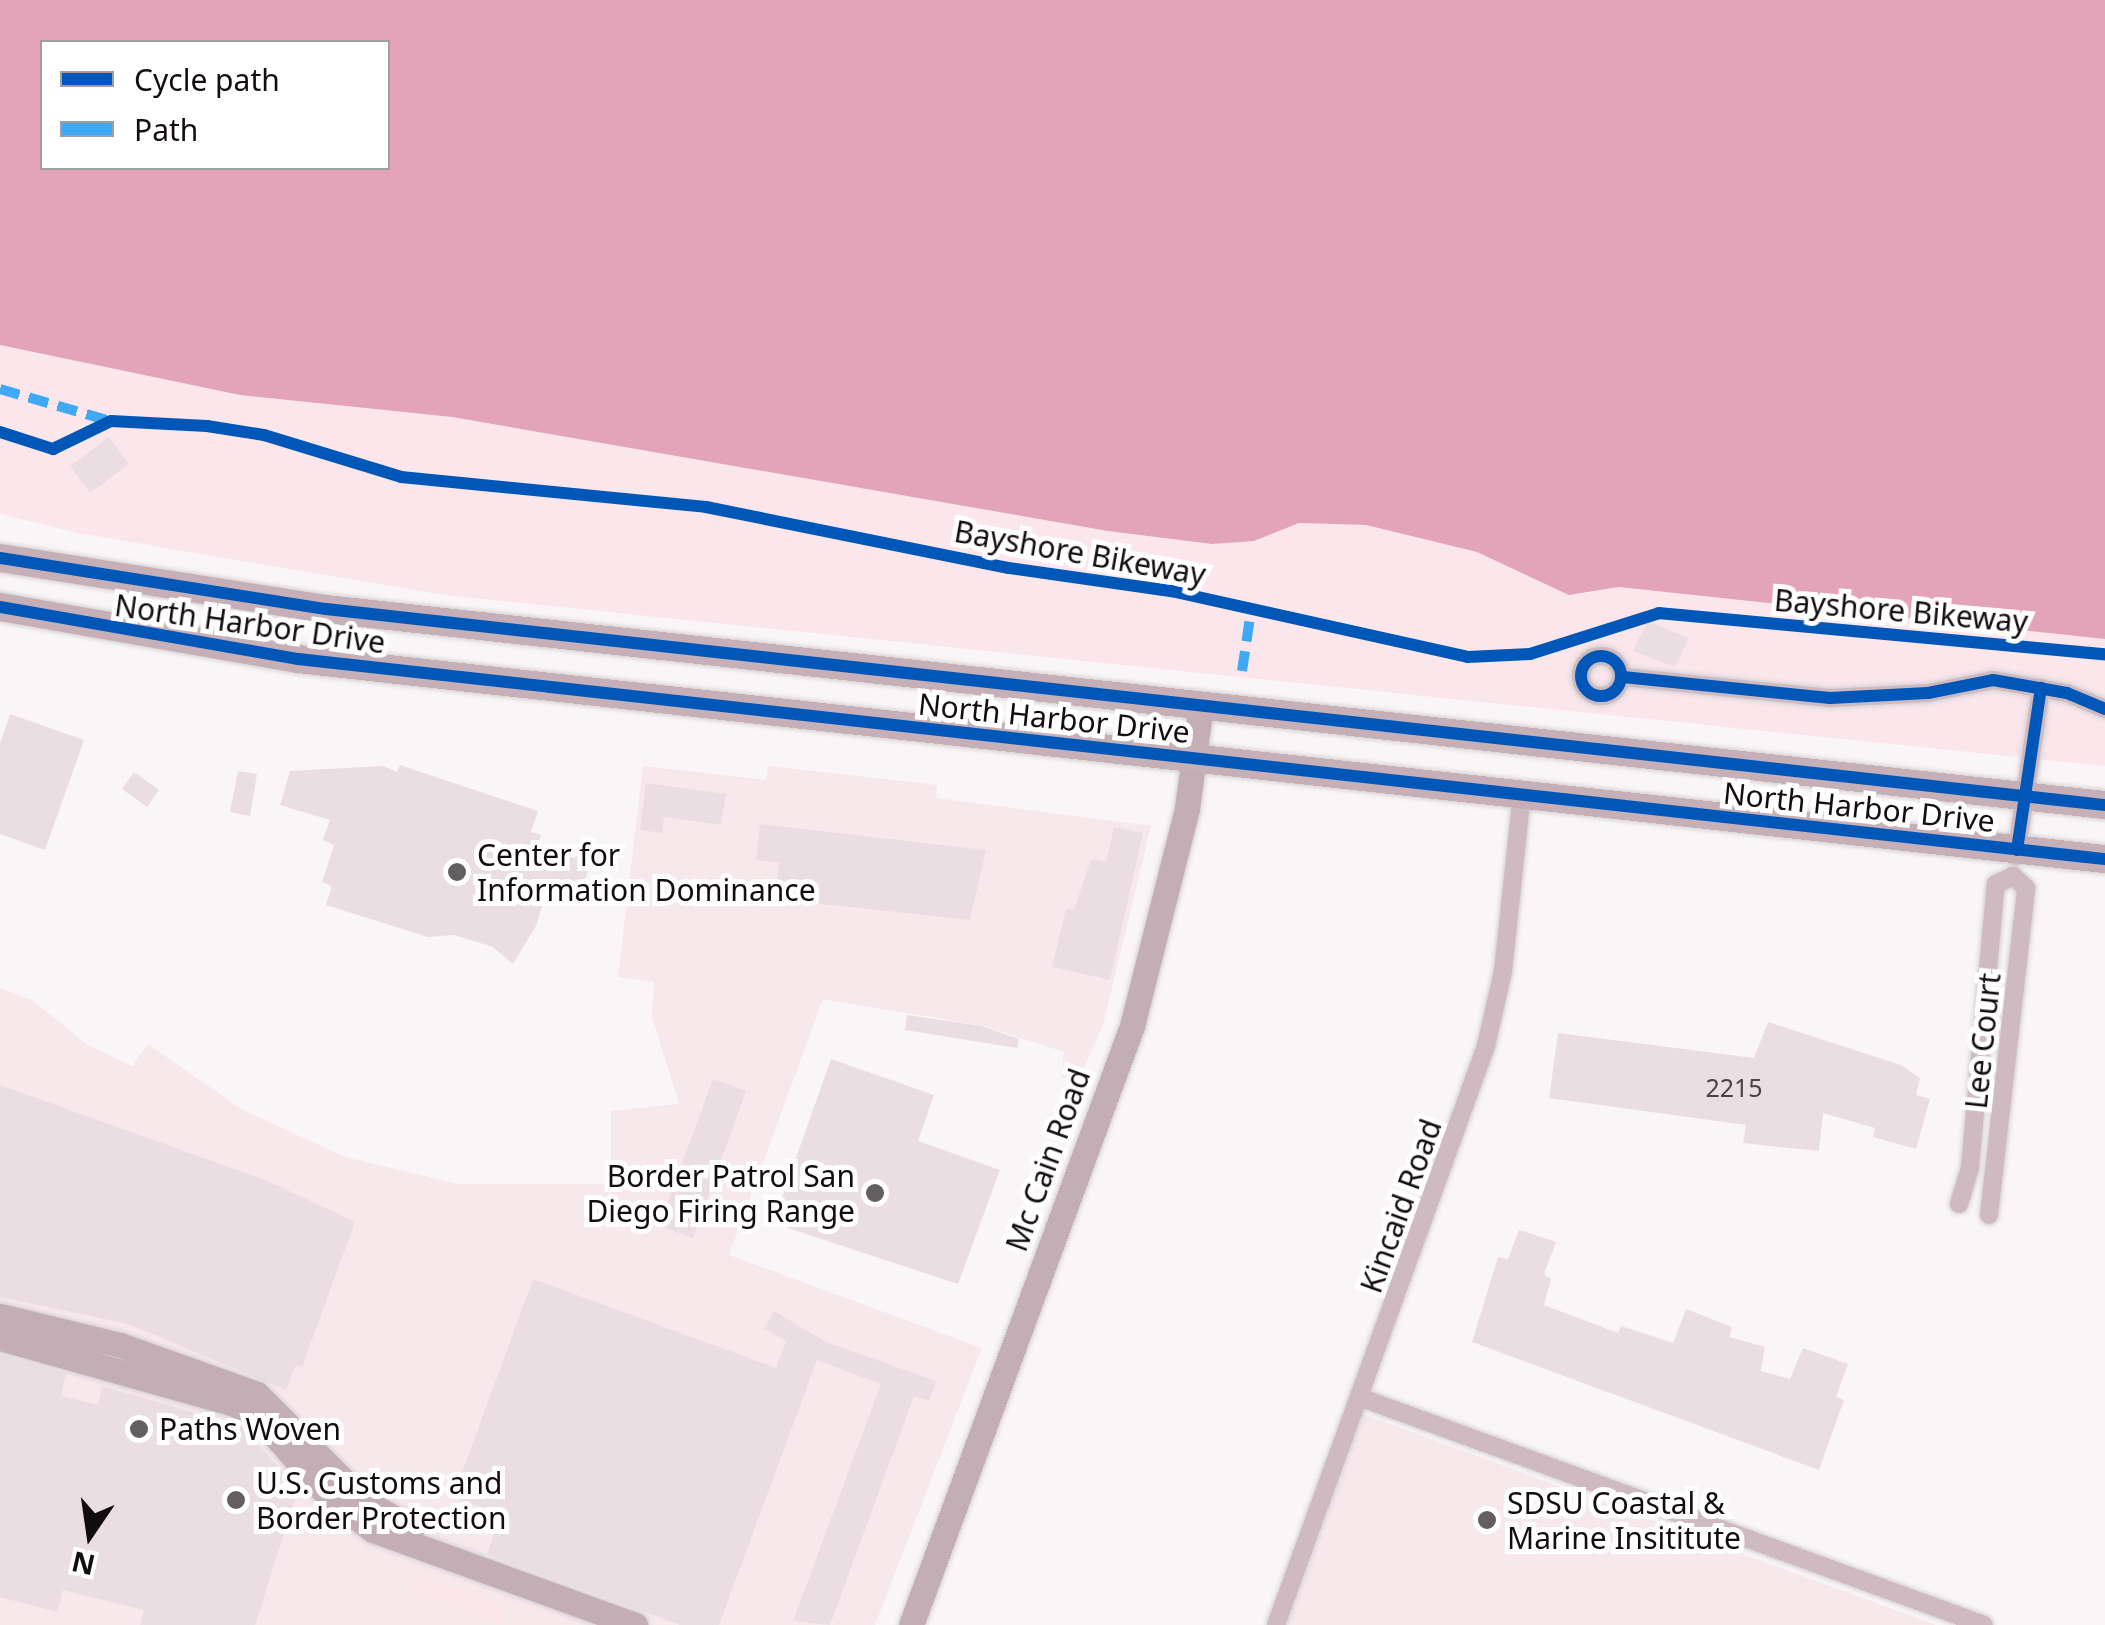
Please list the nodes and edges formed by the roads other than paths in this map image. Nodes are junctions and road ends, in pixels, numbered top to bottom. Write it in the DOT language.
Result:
graph roads {
  1 [pos="0,558"];
  2 [pos="0,607"];
  3 [pos="1624,677"];
  4 [pos="2041,688"];
  5 [pos="1200,706"];
  6 [pos="2105,709"];
  7 [pos="1193,760"];
  8 [pos="1522,793"];
  9 [pos="2024,797"];
  10 [pos="2105,805"];
  11 [pos="2105,860"];
  12 [pos="2015,863"];
  13 [pos="1959,1204"];
  14 [pos="1990,1215"];
  15 [pos="0,1316"];
  16 [pos="0,1338"];
  17 [pos="1360,1397"];
  18 [pos="509,1580"];
  19 [pos="635,1625"];
  20 [pos="911,1625"];
  21 [pos="1276,1625"];
  22 [pos="1984,1625"];
  1 -- 5 [label="main road, North Harbor Drive"];
  2 -- 7 [label="main road, North Harbor Drive"];
  3 -- 4 [label="street"];
  4 -- 6 [label="street"];
  4 -- 9 [label="street, Lee Court"];
  5 -- 7 [label="main road, Mc Cain Road"];
  5 -- 9 [label="main road, North Harbor Drive"];
  7 -- 8 [label="main road, North Harbor Drive"];
  7 -- 20 [label="main road, Mc Cain Road"];
  8 -- 12 [label="main road, North Harbor Drive"];
  8 -- 17 [label="street, Kincaid Road"];
  9 -- 10 [label="main road, North Harbor Drive"];
  9 -- 12 [label="street, Lee Court"];
  11 -- 12 [label="main road, North Harbor Drive"];
  12 -- 13 [label="street, Lee Court"];
  12 -- 14 [label="street, Lee Court"];
  15 -- 18 [label="main road"];
  16 -- 18 [label="main road"];
  17 -- 21 [label="street, Kincaid Road"];
  17 -- 22 [label="street"];
  18 -- 19 [label="main road"];
}
